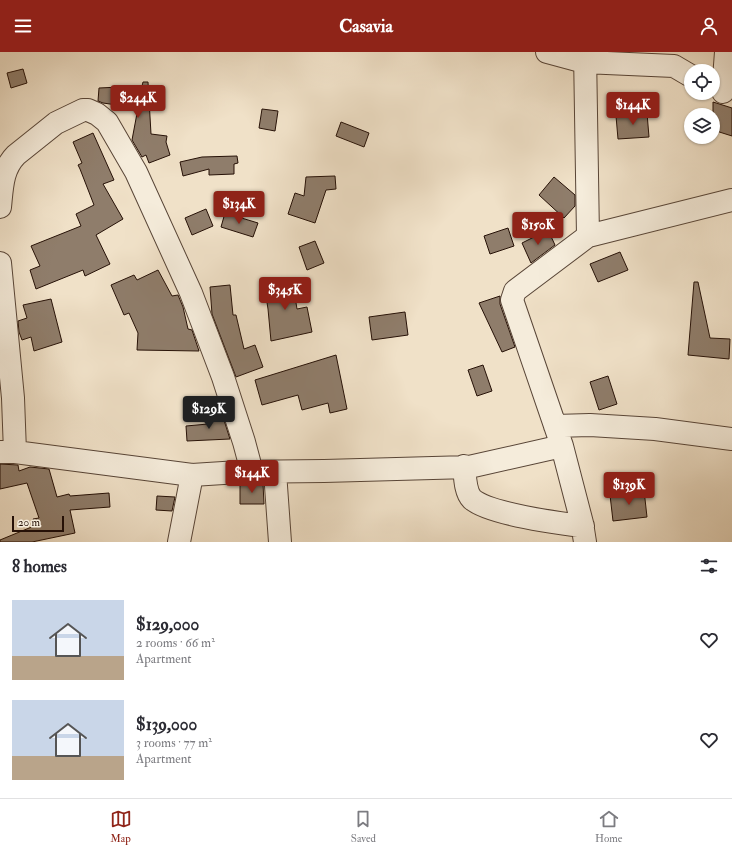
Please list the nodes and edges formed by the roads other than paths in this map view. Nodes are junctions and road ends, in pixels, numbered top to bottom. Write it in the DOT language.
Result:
graph roads {
  1 [pos="547,52"];
  2 [pos="726,52"];
  3 [pos="585,57"];
  4 [pos="684,72"];
  5 [pos="723,92"];
  6 [pos="732,200"];
  7 [pos="0,207"];
  8 [pos="588,236"];
  9 [pos="0,263"];
  10 [pos="559,436"];
  11 [pos="732,439"];
  12 [pos="7,452"];
  13 [pos="464,466"];
  14 [pos="252,472"];
  15 [pos="275,472"];
  16 [pos="192,475"];
  17 [pos="584,534"];
  18 [pos="179,542"];
  19 [pos="280,542"];
  1 -- 3 [label="street"];
  2 -- 5 [label="street"];
  3 -- 4 [label="street"];
  3 -- 8 [label="street"];
  6 -- 8 [label="street"];
  7 -- 14 [label="street"];
  8 -- 10 [label="street"];
  9 -- 12 [label="street"];
  10 -- 11 [label="street"];
  10 -- 13 [label="street"];
  10 -- 17 [label="street"];
  12 -- 16 [label="street"];
  13 -- 15 [label="street"];
  13 -- 17 [label="street"];
  14 -- 15 [label="street"];
  14 -- 16 [label="street"];
  15 -- 19 [label="street"];
  16 -- 18 [label="street"];
}
